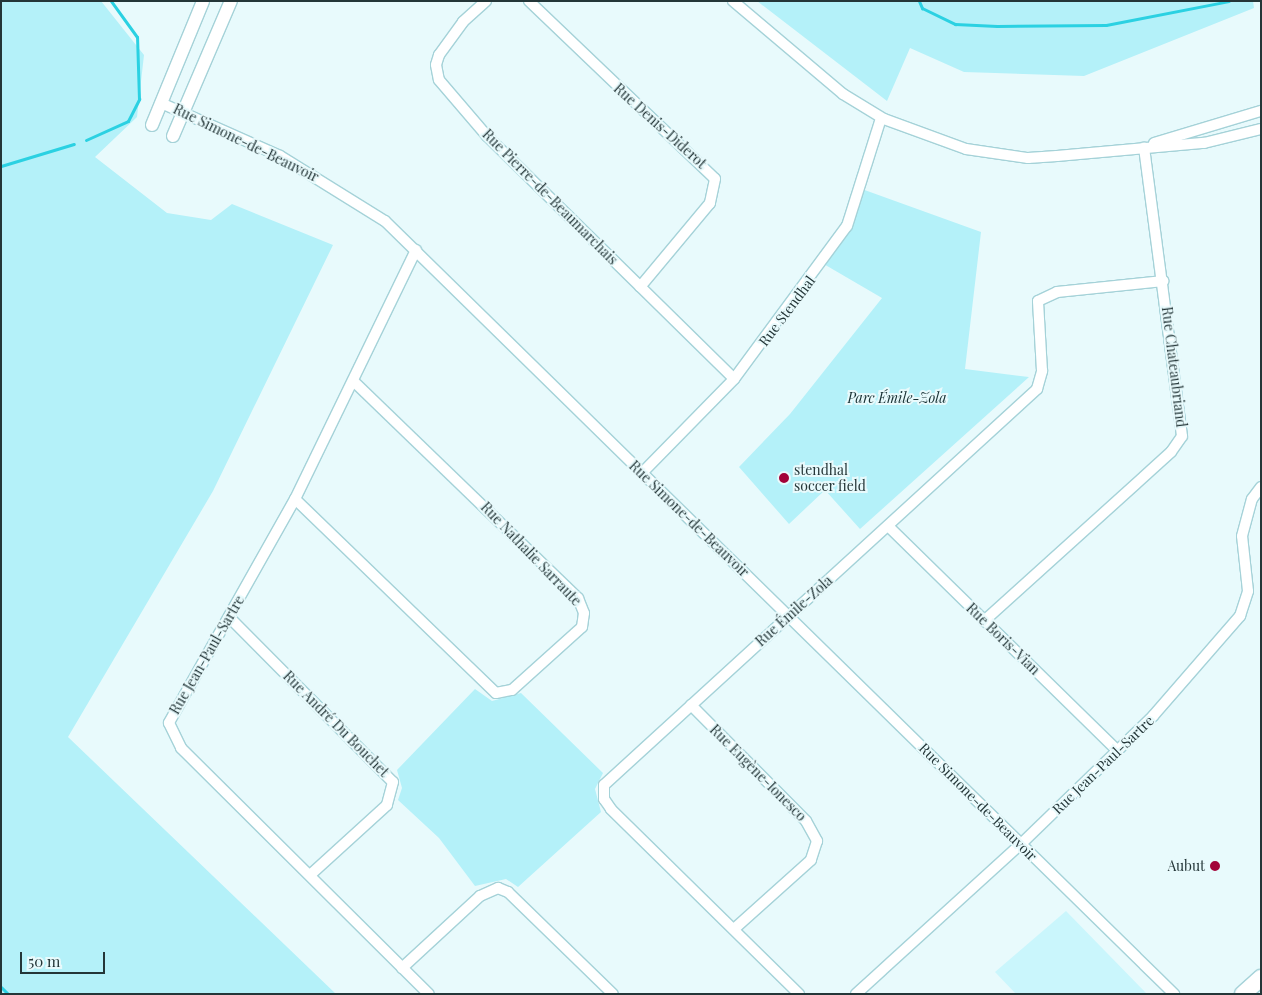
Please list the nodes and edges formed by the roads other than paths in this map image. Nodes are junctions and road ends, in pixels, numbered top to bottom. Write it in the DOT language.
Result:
graph roads {
  1 [pos="203,1"];
  2 [pos="231,1"];
  3 [pos="486,1"];
  4 [pos="529,1"];
  5 [pos="733,1"];
  6 [pos="162,102"];
  7 [pos="1261,111"];
  8 [pos="184,112"];
  9 [pos="881,118"];
  10 [pos="152,125"];
  11 [pos="1261,129"];
  12 [pos="174,136"];
  13 [pos="1144,147"];
  14 [pos="416,250"];
  15 [pos="1162,281"];
  16 [pos="640,287"];
  17 [pos="734,379"];
  18 [pos="354,382"];
  19 [pos="642,473"];
  20 [pos="1261,487"];
  21 [pos="295,499"];
  22 [pos="888,526"];
  23 [pos="789,616"];
  24 [pos="230,618"];
  25 [pos="984,621"];
  26 [pos="691,705"];
  27 [pos="1117,750"];
  28 [pos="1021,844"];
  29 [pos="310,875"];
  30 [pos="734,929"];
  31 [pos="402,968"];
  32 [pos="1261,978"];
  33 [pos="429,994"];
  34 [pos="613,994"];
  35 [pos="798,994"];
  36 [pos="856,994"];
  37 [pos="1174,994"];
  38 [pos="1243,994"];
  1 -- 6 [label="street"];
  2 -- 8 [label="street"];
  3 -- 16 [label="street, Rue Pierre-de-Beaumarchais"];
  4 -- 16 [label="street, Rue Denis-Diderot"];
  5 -- 9 [label="street"];
  6 -- 8 [label="street, Rue Simone-de-Beauvoir"];
  6 -- 10 [label="street"];
  7 -- 13 [label="street"];
  8 -- 12 [label="street"];
  8 -- 14 [label="street, Rue Simone-de-Beauvoir"];
  9 -- 13 [label="street"];
  9 -- 17 [label="street, Rue Stendhal"];
  11 -- 13 [label="street"];
  13 -- 15 [label="street, Rue Chateaubriand"];
  14 -- 18 [label="street, Rue Jean-Paul-Sartre"];
  14 -- 19 [label="street, Rue Simone-de-Beauvoir"];
  15 -- 22 [label="street, Rue Émile-Zola"];
  15 -- 25 [label="street, Rue Chateaubriand"];
  16 -- 17 [label="street, Rue Pierre-de-Beaumarchais"];
  17 -- 19 [label="street, Rue Stendhal"];
  18 -- 21 [label="street, Rue Jean-Paul-Sartre"];
  18 -- 21 [label="street, Rue Nathalie Sarraute"];
  19 -- 23 [label="street, Rue Simone-de-Beauvoir"];
  20 -- 27 [label="street, Rue Jean-Paul-Sartre"];
  21 -- 24 [label="street, Rue Jean-Paul-Sartre"];
  22 -- 23 [label="street, Rue Émile-Zola"];
  22 -- 25 [label="street, Rue Boris-Vian"];
  23 -- 26 [label="street, Rue Émile-Zola"];
  23 -- 28 [label="street, Rue Simone-de-Beauvoir"];
  24 -- 29 [label="street, Rue Jean-Paul-Sartre"];
  24 -- 29 [label="street, Rue André Du Bouchet"];
  25 -- 27 [label="street, Rue Boris-Vian"];
  26 -- 30 [label="street, Rue Eugène-Ionesco"];
  26 -- 30 [label="street, Rue Émile-Zola"];
  27 -- 28 [label="street, Rue Jean-Paul-Sartre"];
  28 -- 36 [label="street, Rue Jean-Paul-Sartre"];
  28 -- 37 [label="street, Rue Simone-de-Beauvoir"];
  29 -- 31 [label="street, Rue Jean-Paul-Sartre"];
  30 -- 35 [label="street, Rue Émile-Zola"];
  31 -- 33 [label="street, Rue Jean-Paul-Sartre"];
  31 -- 34 [label="street"];
  32 -- 38 [label="main road"];
}
